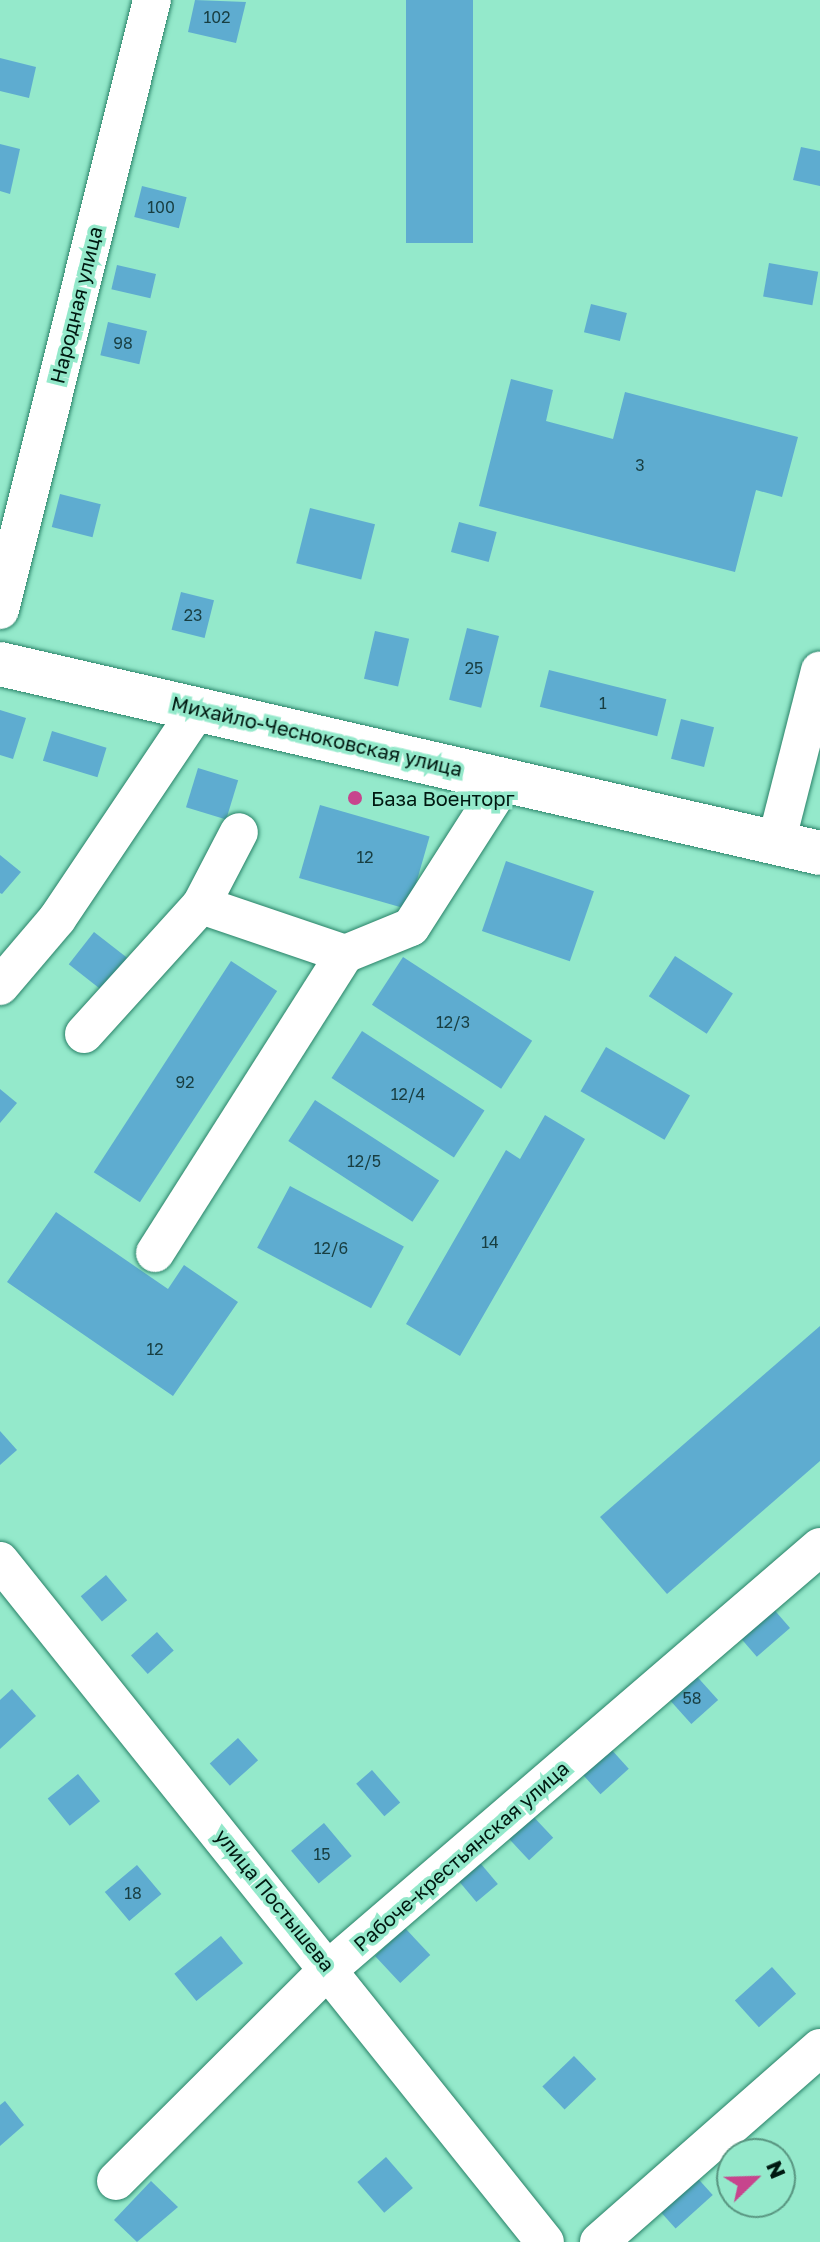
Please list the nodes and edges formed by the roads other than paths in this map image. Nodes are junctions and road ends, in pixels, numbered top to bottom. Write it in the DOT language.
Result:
graph roads {
  1 [pos="152,0"];
  2 [pos="0,610"];
  3 [pos="0,664"];
  4 [pos="820,671"];
  5 [pos="199,708"];
  6 [pos="505,780"];
  7 [pos="239,832"];
  8 [pos="776,843"];
  9 [pos="820,853"];
  10 [pos="201,905"];
  11 [pos="345,954"];
  12 [pos="0,986"];
  13 [pos="84,1034"];
  14 [pos="155,1253"];
  15 [pos="820,1547"];
  16 [pos="0,1561"];
  17 [pos="330,1968"];
  18 [pos="820,2048"];
  19 [pos="116,2181"];
  20 [pos="545,2242"];
  21 [pos="599,2242"];
  1 -- 2 [label="street, Народная улица"];
  3 -- 5 [label="main road, Михайло-Чесноковская улица"];
  4 -- 8 [label="street"];
  5 -- 6 [label="main road, Михайло-Чесноковская улица"];
  5 -- 12 [label="street"];
  6 -- 8 [label="main road, Михайло-Чесноковская улица"];
  6 -- 11 [label="street"];
  7 -- 10 [label="street"];
  8 -- 9 [label="main road, Михайло-Чесноковская улица"];
  10 -- 11 [label="street"];
  10 -- 13 [label="street"];
  11 -- 14 [label="street"];
  15 -- 17 [label="street, Рабоче-крестьянская улица"];
  16 -- 17 [label="street, улица Постышева"];
  17 -- 19 [label="street, Рабоче-крестьянская улица"];
  17 -- 20 [label="street, улица Постышева"];
  18 -- 21 [label="street"];
}
